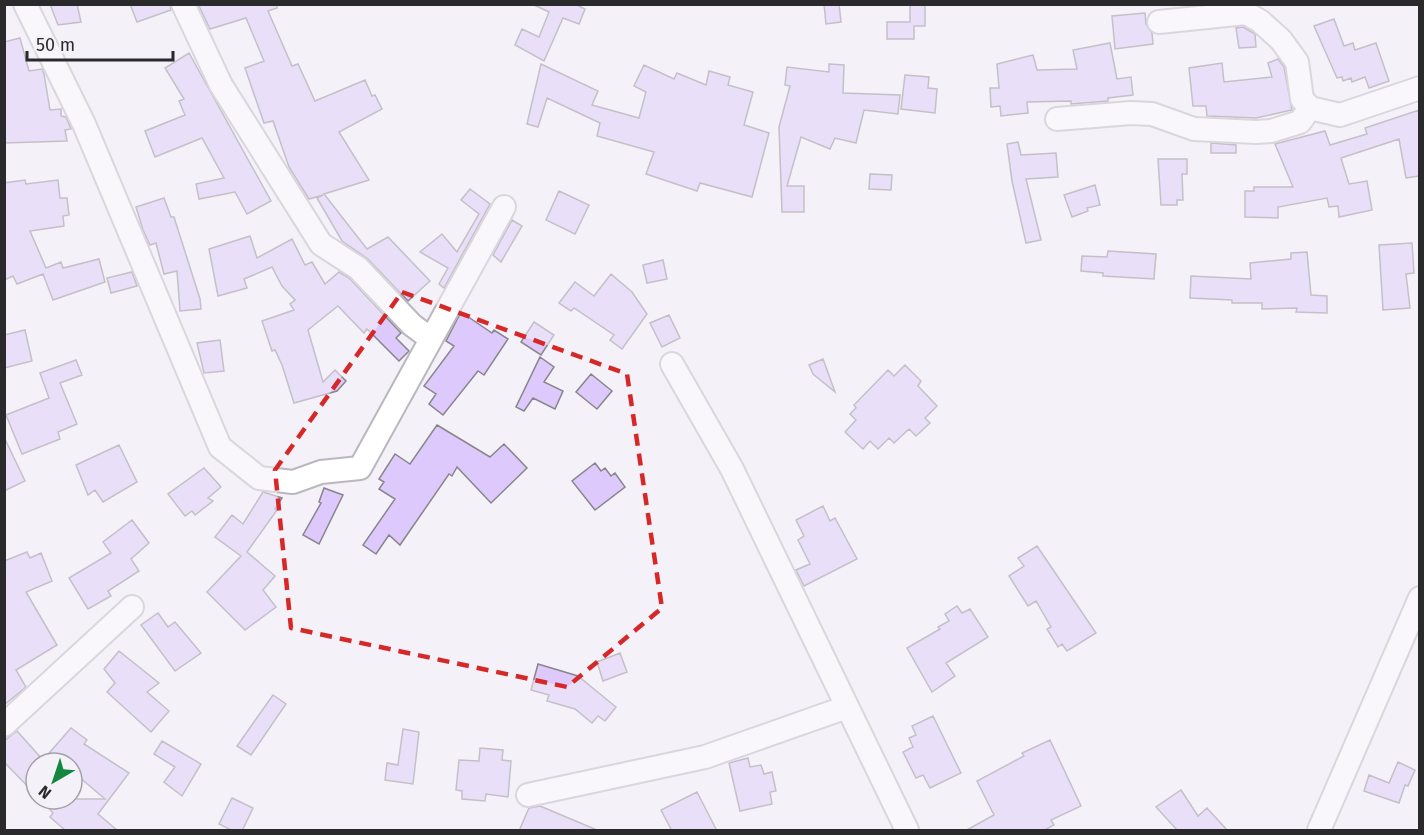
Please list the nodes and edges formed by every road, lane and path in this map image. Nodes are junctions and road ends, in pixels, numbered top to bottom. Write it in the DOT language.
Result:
graph roads {
  1 [pos="25,4"];
  2 [pos="183,4"];
  3 [pos="1159,22"];
  4 [pos="1419,88"];
  5 [pos="1310,108"];
  6 [pos="1057,119"];
  7 [pos="504,207"];
  8 [pos="430,339"];
  9 [pos="672,364"];
  10 [pos="1419,598"];
  11 [pos="132,608"];
  12 [pos="848,707"];
  13 [pos="4,725"];
  14 [pos="528,795"];
  15 [pos="907,831"];
  16 [pos="1319,831"];
  1 -- 8 [label="street"];
  2 -- 8 [label="street"];
  3 -- 5 [label="street"];
  4 -- 5 [label="street"];
  5 -- 6 [label="street"];
  7 -- 8 [label="street"];
  9 -- 12 [label="street"];
  10 -- 16 [label="street"];
  11 -- 13 [label="street"];
  12 -- 14 [label="street"];
  12 -- 15 [label="street"];
}
